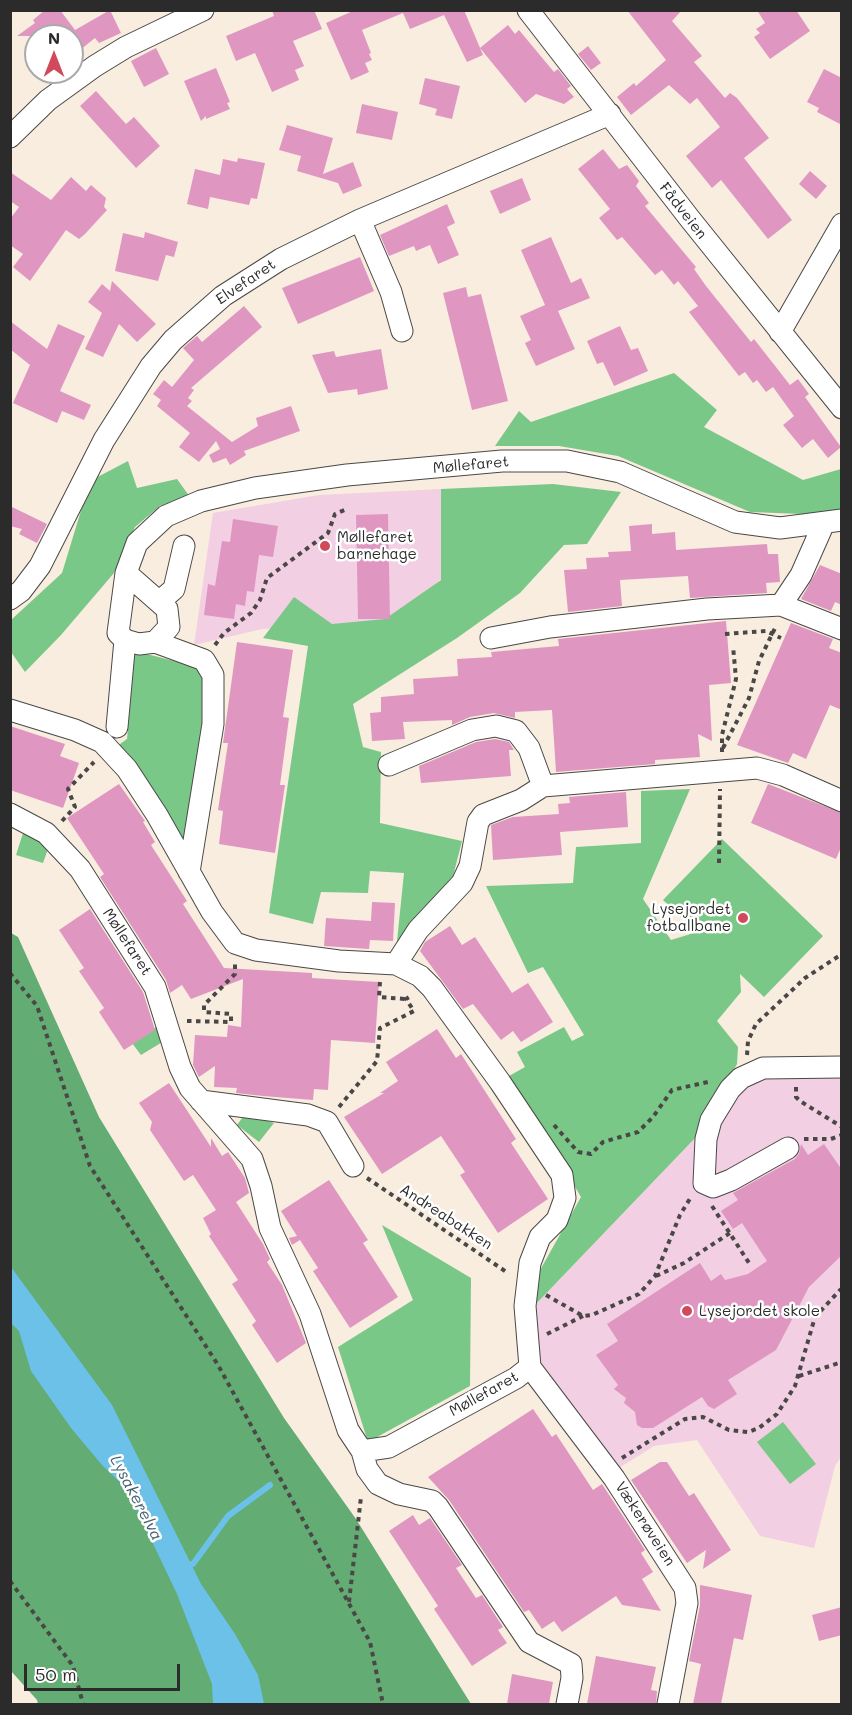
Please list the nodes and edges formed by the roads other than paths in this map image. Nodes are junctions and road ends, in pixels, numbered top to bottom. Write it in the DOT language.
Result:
graph roads {
  1 [pos="203,10"];
  2 [pos="528,10"];
  3 [pos="610,114"];
  4 [pos="10,137"];
  5 [pos="360,220"];
  6 [pos="842,224"];
  7 [pos="402,331"];
  8 [pos="780,332"];
  9 [pos="842,408"];
  10 [pos="833,522"];
  11 [pos="184,546"];
  12 [pos="126,573"];
  13 [pos="10,598"];
  14 [pos="160,601"];
  15 [pos="781,605"];
  16 [pos="842,630"];
  17 [pos="490,638"];
  18 [pos="125,640"];
  19 [pos="155,642"];
  20 [pos="10,710"];
  21 [pos="117,727"];
  22 [pos="389,765"];
  23 [pos="543,786"];
  24 [pos="842,801"];
  25 [pos="10,814"];
  26 [pos="189,872"];
  27 [pos="396,964"];
  28 [pos="842,1067"];
  29 [pos="201,1101"];
  30 [pos="788,1148"];
  31 [pos="353,1166"];
  32 [pos="529,1358"];
  33 [pos="364,1460"];
  34 [pos="567,1704"];
  35 [pos="668,1704"];
  1 -- 4 [label="street"];
  2 -- 3 [label="street, Fådveien"];
  3 -- 5 [label="street, Elvefaret"];
  3 -- 8 [label="street, Fådveien"];
  5 -- 7 [label="street"];
  5 -- 13 [label="street, Elvefaret"];
  6 -- 8 [label="street"];
  8 -- 9 [label="street, Fådveien"];
  10 -- 12 [label="street, Møllefaret"];
  10 -- 15 [label="street"];
  11 -- 14 [label="street"];
  12 -- 14 [label="street"];
  12 -- 18 [label="street, Møllefaret"];
  14 -- 19 [label="street"];
  15 -- 16 [label="street"];
  15 -- 17 [label="street"];
  18 -- 19 [label="street"];
  18 -- 21 [label="street"];
  19 -- 26 [label="street"];
  20 -- 26 [label="street"];
  22 -- 23 [label="street"];
  23 -- 24 [label="street"];
  23 -- 27 [label="street"];
  25 -- 29 [label="street, Møllefaret"];
  26 -- 27 [label="street"];
  27 -- 32 [label="street"];
  28 -- 30 [label="street"];
  29 -- 31 [label="street"];
  29 -- 33 [label="street, Møllefaret"];
  32 -- 33 [label="street, Møllefaret"];
  32 -- 35 [label="street, Vækerøveien"];
  33 -- 34 [label="street"];
}
